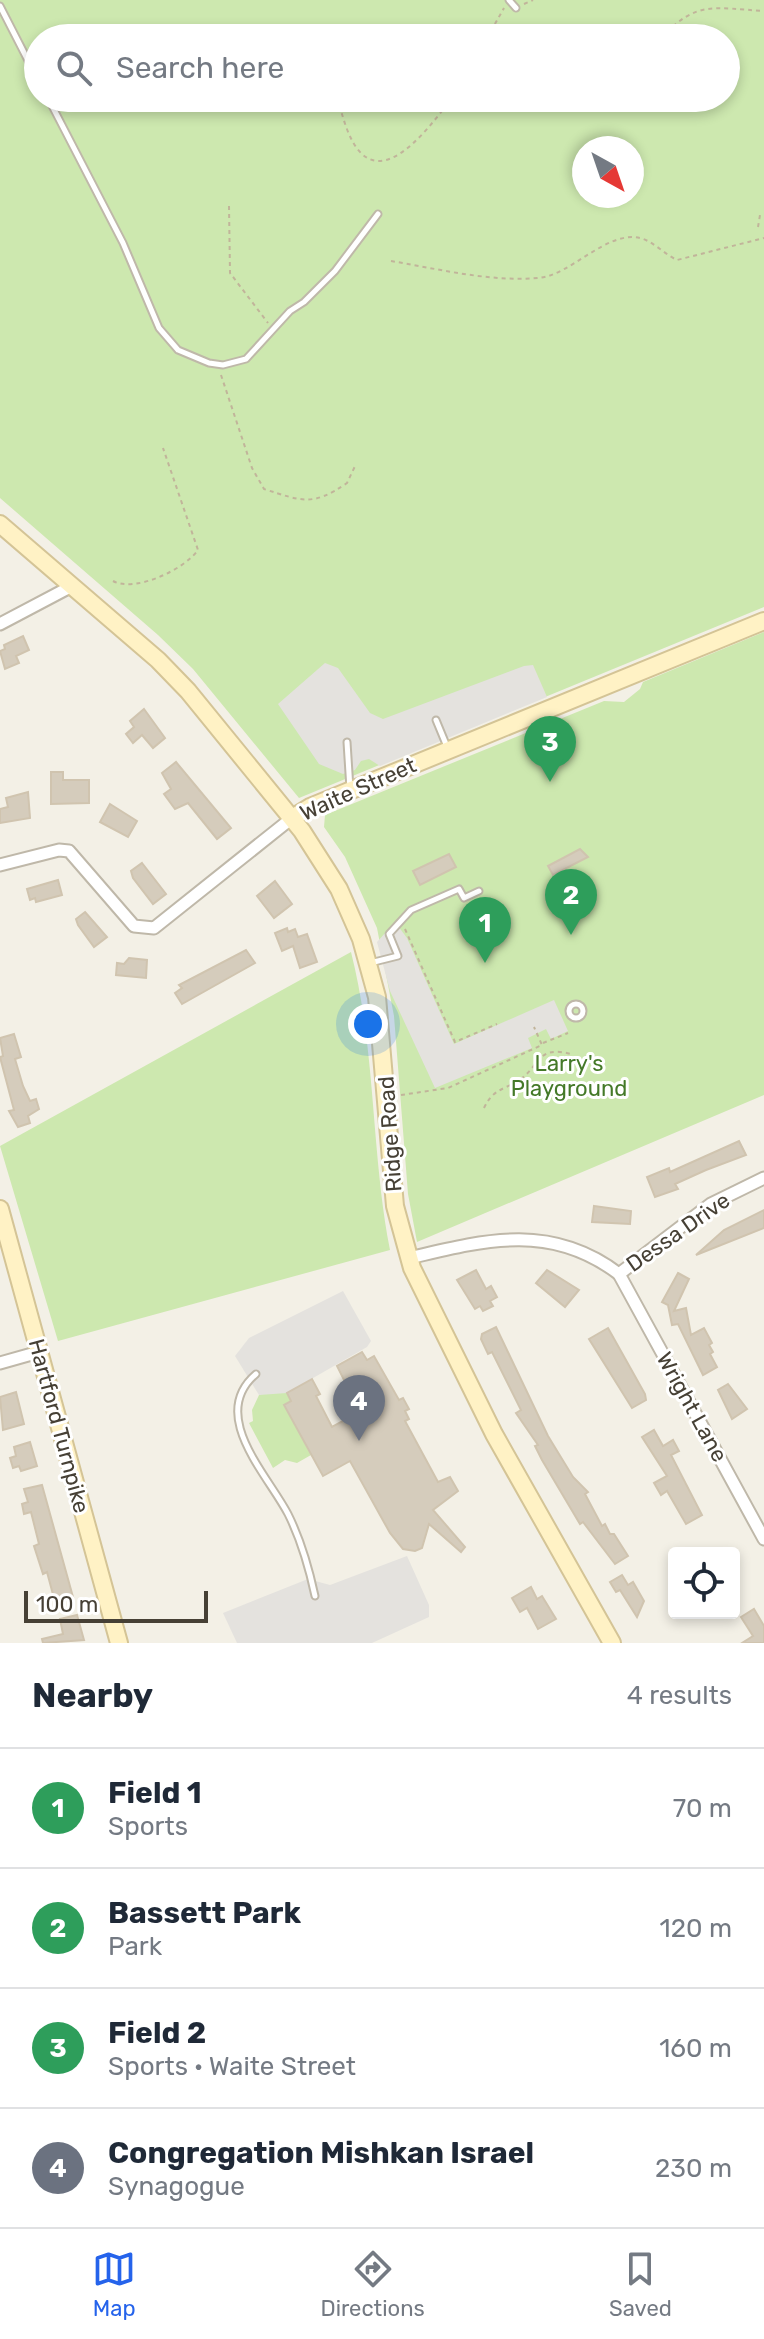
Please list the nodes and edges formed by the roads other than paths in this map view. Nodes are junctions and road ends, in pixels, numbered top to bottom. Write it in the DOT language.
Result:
graph roads {
  1 [pos="509,0"];
  2 [pos="0,6"];
  3 [pos="516,8"];
  4 [pos="24,53"];
  5 [pos="55,112"];
  6 [pos="378,214"];
  7 [pos="0,524"];
  8 [pos="72,586"];
  9 [pos="764,621"];
  10 [pos="0,624"];
  11 [pos="436,720"];
  12 [pos="347,742"];
  13 [pos="448,750"];
  14 [pos="351,790"];
  15 [pos="292,818"];
  16 [pos="0,865"];
  17 [pos="479,891"];
  18 [pos="369,964"];
  19 [pos="764,1178"];
  20 [pos="0,1209"];
  21 [pos="409,1258"];
  22 [pos="619,1274"];
  23 [pos="39,1352"];
  24 [pos="0,1363"];
  25 [pos="256,1374"];
  26 [pos="764,1507"];
  27 [pos="750,1513"];
  28 [pos="764,1539"];
  29 [pos="315,1596"];
  30 [pos="119,1643"];
  31 [pos="612,1643"];
  1 -- 3 [label="lane"];
  2 -- 4 [label="lane"];
  5 -- 6 [label="lane"];
  7 -- 8 [label="main road, Ridge Road"];
  8 -- 10 [label="street"];
  8 -- 15 [label="main road, Ridge Road"];
  9 -- 13 [label="main road, Waite Street"];
  11 -- 13 [label="lane"];
  12 -- 14 [label="lane"];
  13 -- 14 [label="main road, Waite Street"];
  14 -- 15 [label="main road, Waite Street"];
  15 -- 16 [label="street, Waite Street"];
  15 -- 18 [label="main road, Ridge Road"];
  17 -- 18 [label="lane"];
  18 -- 21 [label="main road, Ridge Road"];
  19 -- 22 [label="street, Dessa Drive"];
  20 -- 23 [label="main road, Hartford Turnpike"];
  21 -- 22 [label="street, Dessa Drive"];
  21 -- 31 [label="main road, Ridge Road"];
  22 -- 27 [label="street, Wright Lane"];
  23 -- 24 [label="street"];
  23 -- 30 [label="main road, Hartford Turnpike"];
  25 -- 29 [label="lane"];
  26 -- 27 [label="street"];
  27 -- 28 [label="street, Wright Lane"];
}
